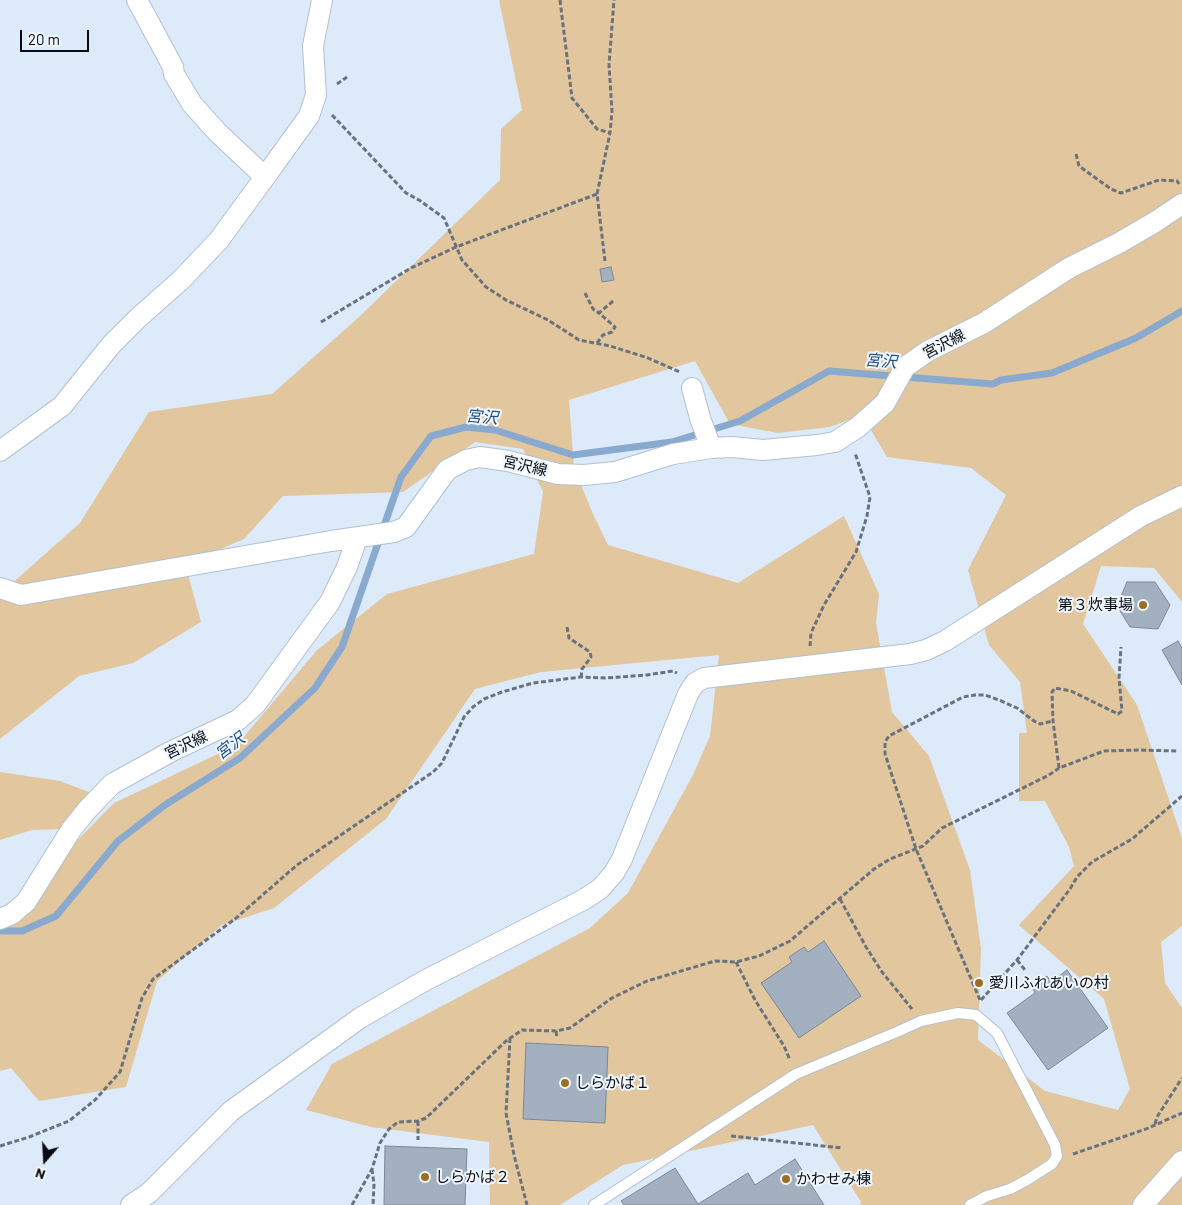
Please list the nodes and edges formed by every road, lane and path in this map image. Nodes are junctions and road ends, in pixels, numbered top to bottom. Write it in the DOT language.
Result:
graph roads {
  1 [pos="137,0"];
  2 [pos="322,0"];
  3 [pos="560,0"];
  4 [pos="614,0"];
  5 [pos="314,100"];
  6 [pos="610,133"];
  7 [pos="1076,154"];
  8 [pos="265,177"];
  9 [pos="1182,188"];
  10 [pos="597,194"];
  11 [pos="1182,204"];
  12 [pos="456,247"];
  13 [pos="605,261"];
  14 [pos="585,293"];
  15 [pos="612,299"];
  16 [pos="600,313"];
  17 [pos="322,322"];
  18 [pos="597,344"];
  19 [pos="692,388"];
  20 [pos="844,436"];
  21 [pos="711,448"];
  22 [pos="0,451"];
  23 [pos="1182,496"];
  24 [pos="357,538"];
  25 [pos="0,588"];
  26 [pos="567,627"];
  27 [pos="1121,647"];
  28 [pos="814,665"];
  29 [pos="581,677"];
  30 [pos="695,683"];
  31 [pos="1053,722"];
  32 [pos="1178,752"];
  33 [pos="1059,768"];
  34 [pos="1182,796"];
  35 [pos="916,849"];
  36 [pos="840,899"];
  37 [pos="0,919"];
  38 [pos="790,941"];
  39 [pos="793,946"];
  40 [pos="1017,960"];
  41 [pos="736,962"];
  42 [pos="1025,970"];
  43 [pos="980,1001"];
  44 [pos="976,1015"];
  45 [pos="921,1021"];
  46 [pos="556,1031"];
  47 [pos="510,1038"];
  48 [pos="557,1038"];
  49 [pos="796,1074"];
  50 [pos="1182,1078"];
  51 [pos="1182,1112"];
  52 [pos="418,1121"];
  53 [pos="1155,1124"];
  54 [pos="708,1130"];
  55 [pos="418,1140"];
  56 [pos="0,1146"];
  57 [pos="842,1148"];
  58 [pos="1057,1156"];
  59 [pos="1182,1161"];
  60 [pos="372,1169"];
  61 [pos="131,1205"];
  62 [pos="352,1205"];
  63 [pos="373,1205"];
  64 [pos="527,1205"];
  65 [pos="594,1205"];
  66 [pos="970,1205"];
  67 [pos="1143,1205"];
  1 -- 8 [label="street"];
  2 -- 5 [label="street"];
  3 -- 6 [label="path"];
  4 -- 6 [label="path"];
  5 -- 8 [label="street"];
  5 -- 12 [label="path"];
  6 -- 10 [label="path"];
  7 -- 9 [label="path"];
  8 -- 22 [label="street"];
  10 -- 12 [label="path"];
  10 -- 13 [label="path"];
  11 -- 20 [label="street, 宮沢線"];
  12 -- 17 [label="path"];
  12 -- 18 [label="path"];
  14 -- 16 [label="path"];
  15 -- 16 [label="path"];
  16 -- 18 [label="path"];
  18 -- 19 [label="path"];
  19 -- 21 [label="street"];
  20 -- 21 [label="street, 宮沢線"];
  20 -- 28 [label="path"];
  21 -- 24 [label="street, 宮沢線"];
  23 -- 28 [label="street"];
  24 -- 25 [label="street"];
  24 -- 37 [label="street, 宮沢線"];
  26 -- 29 [label="path"];
  27 -- 31 [label="path"];
  28 -- 30 [label="street"];
  29 -- 30 [label="path"];
  29 -- 56 [label="path"];
  30 -- 61 [label="street"];
  31 -- 33 [label="path"];
  31 -- 35 [label="path"];
  32 -- 33 [label="path"];
  33 -- 35 [label="path"];
  34 -- 40 [label="path"];
  35 -- 36 [label="path"];
  35 -- 43 [label="path"];
  36 -- 38 [label="path"];
  36 -- 45 [label="path"];
  38 -- 39 [label="path"];
  38 -- 41 [label="path"];
  40 -- 42 [label="path"];
  40 -- 43 [label="path"];
  41 -- 46 [label="path"];
  41 -- 49 [label="path"];
  43 -- 44 [label="path"];
  44 -- 45 [label="lane"];
  44 -- 58 [label="lane"];
  45 -- 49 [label="lane"];
  46 -- 47 [label="path"];
  46 -- 48 [label="path"];
  47 -- 52 [label="path"];
  47 -- 64 [label="path"];
  49 -- 54 [label="lane"];
  50 -- 53 [label="path"];
  51 -- 53 [label="path"];
  52 -- 55 [label="path"];
  52 -- 60 [label="path"];
  53 -- 58 [label="path"];
  54 -- 57 [label="path"];
  54 -- 65 [label="lane"];
  58 -- 66 [label="lane"];
  59 -- 67 [label="street"];
  60 -- 62 [label="path"];
  60 -- 63 [label="path"];
}
